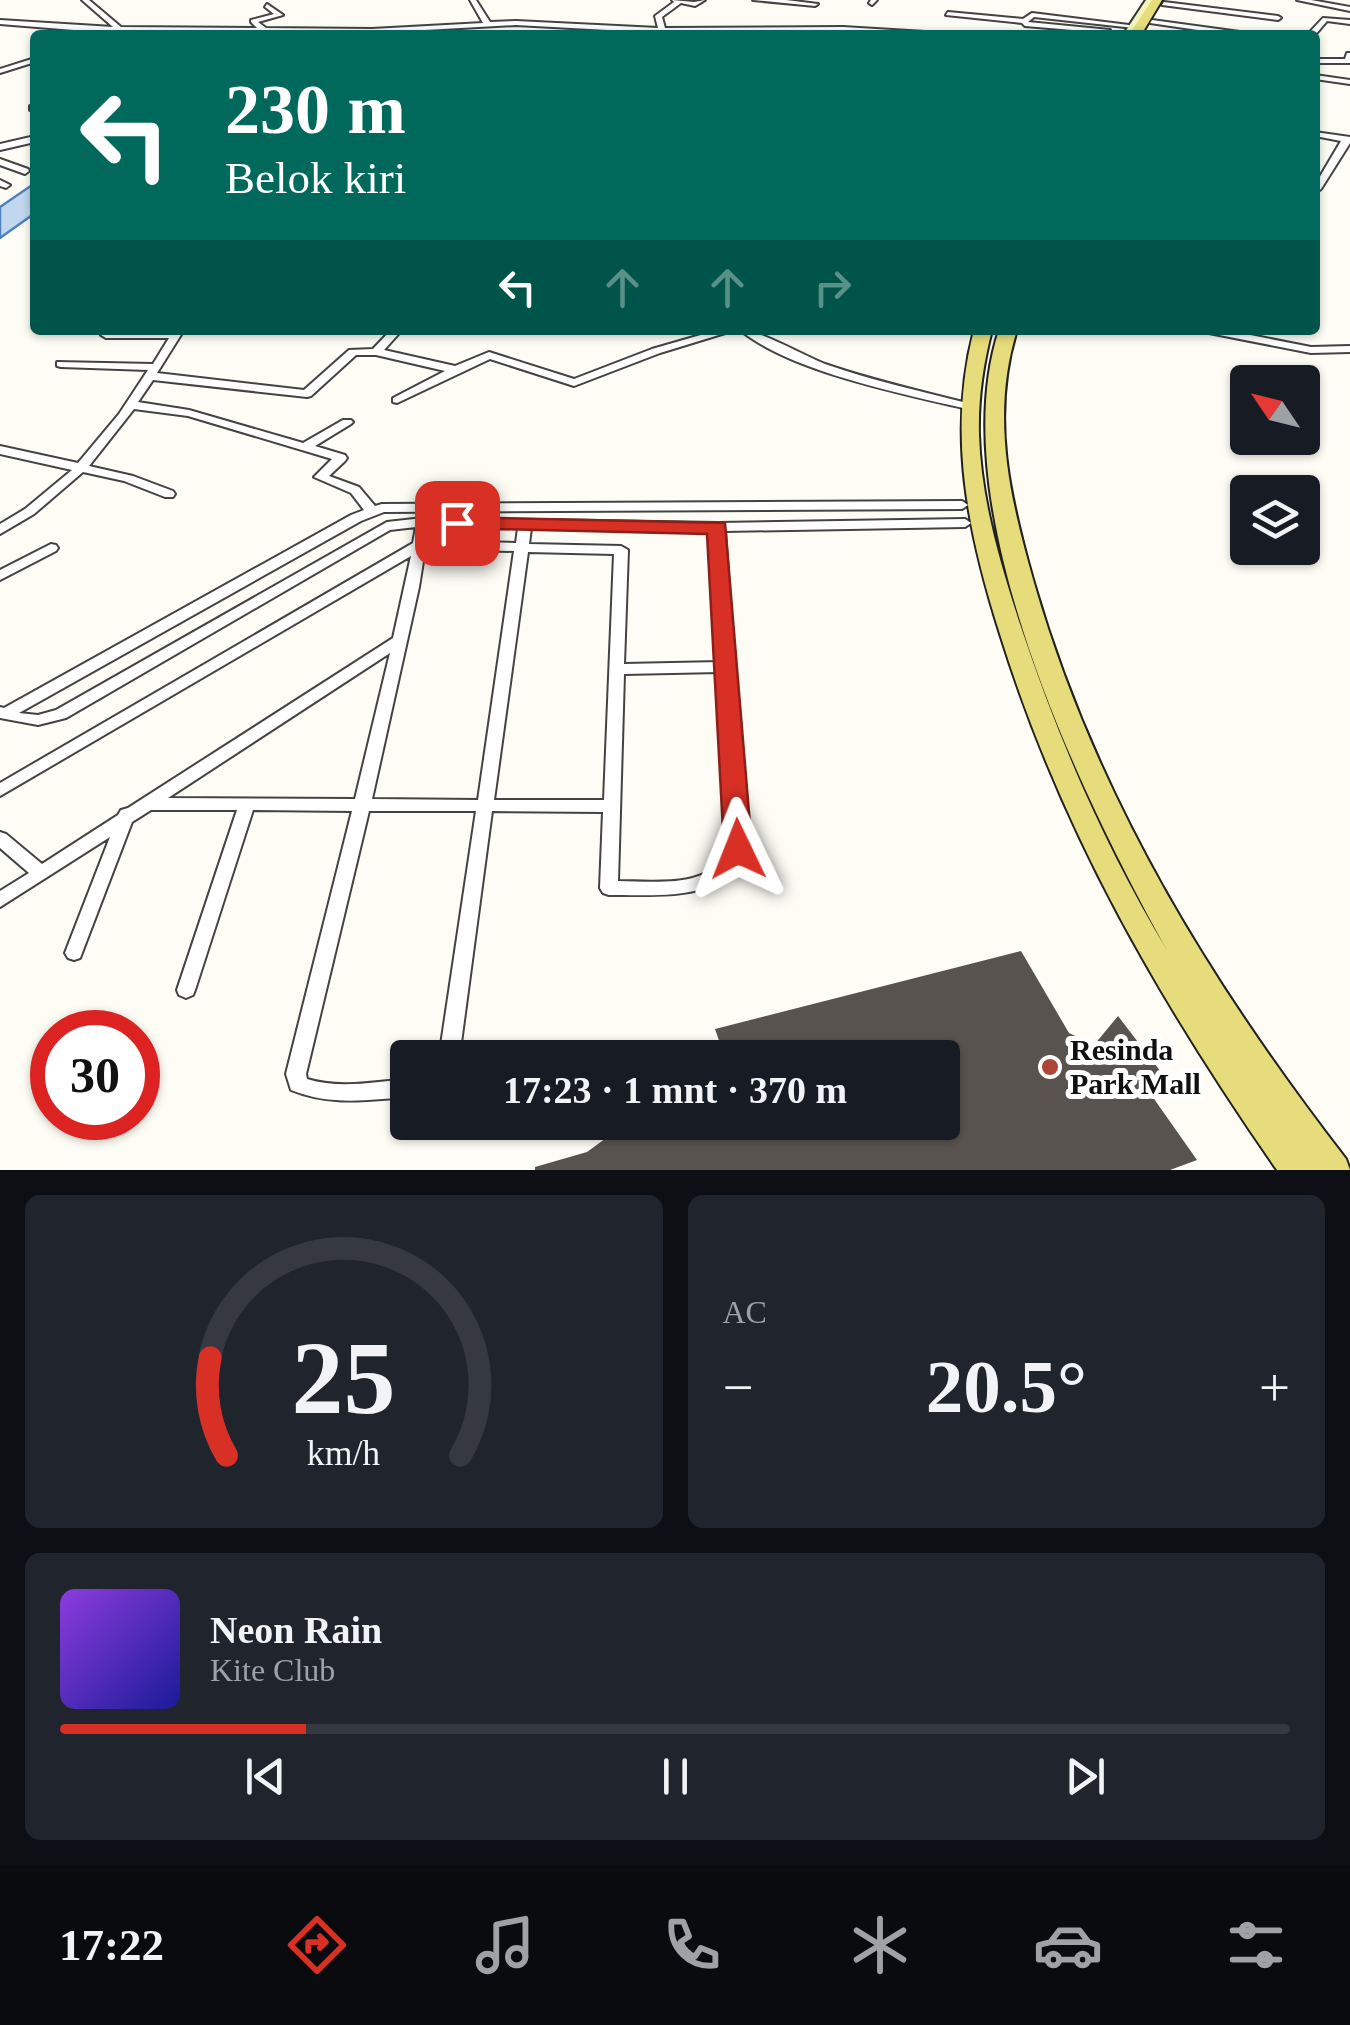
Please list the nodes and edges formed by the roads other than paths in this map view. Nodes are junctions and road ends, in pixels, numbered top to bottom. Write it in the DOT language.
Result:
graph roads {
  1 [pos="86,0"];
  2 [pos="473,0"];
  3 [pos="678,0"];
  4 [pos="702,0"];
  5 [pos="756,0"];
  6 [pos="1216,0"];
  7 [pos="1300,0"];
  8 [pos="1160,1"];
  9 [pos="817,2"];
  10 [pos="267,6"];
  11 [pos="1212,10"];
  12 [pos="1350,10"];
  13 [pos="948,14"];
  14 [pos="1280,16"];
  15 [pos="1308,16"];
  16 [pos="1326,18"];
  17 [pos="200,19"];
  18 [pos="1349,21"];
  19 [pos="1152,22"];
  20 [pos="488,24"];
  21 [pos="502,24"];
  22 [pos="0,25"];
  23 [pos="1023,25"];
  24 [pos="1181,25"];
  25 [pos="468,26"];
  26 [pos="187,28"];
  27 [pos="818,29"];
  28 [pos="114,30"];
  29 [pos="264,30"];
  30 [pos="361,30"];
  31 [pos="466,30"];
  32 [pos="515,30"];
  33 [pos="580,30"];
  34 [pos="664,30"];
  35 [pos="741,30"];
  36 [pos="839,30"];
  37 [pos="1089,30"];
  38 [pos="1112,30"];
  39 [pos="1131,30"];
  40 [pos="1146,30"];
  41 [pos="1178,30"];
  42 [pos="1200,30"];
  43 [pos="1265,30"];
  44 [pos="1315,30"];
  45 [pos="27,53"];
  46 [pos="1350,54"];
  47 [pos="30,56"];
  48 [pos="30,61"];
  49 [pos="1320,61"];
  50 [pos="20,64"];
  51 [pos="0,71"];
  52 [pos="30,71"];
  53 [pos="1350,72"];
  54 [pos="1320,75"];
  55 [pos="1320,76"];
  56 [pos="1350,82"];
  57 [pos="0,134"];
  58 [pos="1320,135"];
  59 [pos="30,140"];
  60 [pos="1348,140"];
  61 [pos="22,142"];
  62 [pos="0,147"];
  63 [pos="0,162"];
  64 [pos="25,171"];
  65 [pos="1320,184"];
  66 [pos="176,335"];
  67 [pos="392,335"];
  68 [pos="711,335"];
  69 [pos="755,335"];
  70 [pos="982,335"];
  71 [pos="1007,335"];
  72 [pos="1234,335"];
  73 [pos="1350,348"];
  74 [pos="376,352"];
  75 [pos="61,364"];
  76 [pos="456,370"];
  77 [pos="154,372"];
  78 [pos="397,400"];
  79 [pos="963,405"];
  80 [pos="132,406"];
  81 [pos="347,422"];
  82 [pos="307,446"];
  83 [pos="0,450"];
  84 [pos="83,468"];
  85 [pos="169,494"];
  86 [pos="623,505"];
  87 [pos="962,505"];
  88 [pos="370,510"];
  89 [pos="422,522"];
  90 [pos="965,523"];
  91 [pos="525,524"];
  92 [pos="622,526"];
  93 [pos="718,527"];
  94 [pos="0,530"];
  95 [pos="419,546"];
  96 [pos="51,548"];
  97 [pos="520,549"];
  98 [pos="0,576"];
  99 [pos="396,642"];
  100 [pos="727,667"];
  101 [pos="617,669"];
  102 [pos="2,713"];
  103 [pos="0,790"];
  104 [pos="144,804"];
  105 [pos="247,804"];
  106 [pos="362,805"];
  107 [pos="486,805"];
  108 [pos="612,806"];
  109 [pos="127,814"];
  110 [pos="0,838"];
  111 [pos="39,872"];
  112 [pos="0,900"];
  113 [pos="74,953"];
  114 [pos="186,990"];
  115 [pos="452,1040"];
  116 [pos="390,1089"];
  117 [pos="1296,1170"];
  118 [pos="1334,1170"];
  1 -- 28 [label="street"];
  2 -- 20 [label="street"];
  3 -- 4 [label="street"];
  3 -- 34 [label="street"];
  5 -- 9 [label="street"];
  6 -- 11 [label="street"];
  7 -- 12 [label="street"];
  8 -- 11 [label="street"];
  8 -- 19 [label="main road"];
  8 -- 39 [label="main road"];
  9 -- 27 [label="street"];
  10 -- 29 [label="street"];
  11 -- 14 [label="street"];
  13 -- 23 [label="street"];
  14 -- 43 [label="street"];
  15 -- 16 [label="street"];
  16 -- 18 [label="street"];
  16 -- 44 [label="street"];
  17 -- 26 [label="street"];
  19 -- 24 [label="street"];
  19 -- 40 [label="main road"];
  20 -- 21 [label="street"];
  20 -- 25 [label="street"];
  21 -- 32 [label="street"];
  21 -- 33 [label="street"];
  22 -- 28 [label="street"];
  23 -- 37 [label="street"];
  23 -- 38 [label="street"];
  24 -- 41 [label="street"];
  24 -- 42 [label="street"];
  25 -- 30 [label="street"];
  25 -- 31 [label="street"];
  26 -- 28 [label="street"];
  26 -- 29 [label="street"];
  27 -- 35 [label="street"];
  27 -- 36 [label="street"];
  45 -- 47 [label="street"];
  46 -- 49 [label="street"];
  48 -- 50 [label="street"];
  50 -- 51 [label="street"];
  50 -- 52 [label="street"];
  53 -- 54 [label="street"];
  55 -- 56 [label="street"];
  57 -- 61 [label="street"];
  58 -- 60 [label="street"];
  59 -- 61 [label="street"];
  60 -- 65 [label="street"];
  61 -- 62 [label="street"];
  63 -- 64 [label="street"];
  66 -- 77 [label="street"];
  67 -- 74 [label="street"];
  68 -- 76 [label="street"];
  69 -- 79 [label="street"];
  70 -- 117 [label="main road"];
  71 -- 118 [label="main road"];
  72 -- 73 [label="street"];
  74 -- 76 [label="street"];
  74 -- 77 [label="street"];
  75 -- 77 [label="street"];
  76 -- 78 [label="street"];
  77 -- 80 [label="street"];
  80 -- 82 [label="street"];
  80 -- 84 [label="street"];
  81 -- 82 [label="street"];
  82 -- 88 [label="street"];
  83 -- 84 [label="street"];
  84 -- 85 [label="street"];
  84 -- 94 [label="street"];
  86 -- 87 [label="street"];
  86 -- 88 [label="street"];
  86 -- 92 [label="street"];
  88 -- 102 [label="street"];
  89 -- 91 [label="street"];
  89 -- 95 [label="street"];
  89 -- 102 [label="street"];
  90 -- 93 [label="street"];
  91 -- 92 [label="street"];
  91 -- 97 [label="street"];
  92 -- 93 [label="street"];
  93 -- 100 [label="street"];
  95 -- 97 [label="street"];
  95 -- 99 [label="street"];
  95 -- 103 [label="street"];
  96 -- 98 [label="street"];
  97 -- 101 [label="street"];
  97 -- 107 [label="street"];
  99 -- 104 [label="street"];
  99 -- 106 [label="street"];
  100 -- 101 [label="street"];
  100 -- 108 [label="street"];
  101 -- 108 [label="street"];
  104 -- 105 [label="street"];
  104 -- 109 [label="street"];
  105 -- 106 [label="street"];
  105 -- 114 [label="street"];
  106 -- 107 [label="street"];
  106 -- 116 [label="street"];
  107 -- 108 [label="street"];
  107 -- 115 [label="street"];
  109 -- 111 [label="street"];
  109 -- 113 [label="street"];
  110 -- 111 [label="street"];
  111 -- 112 [label="street"];
}
